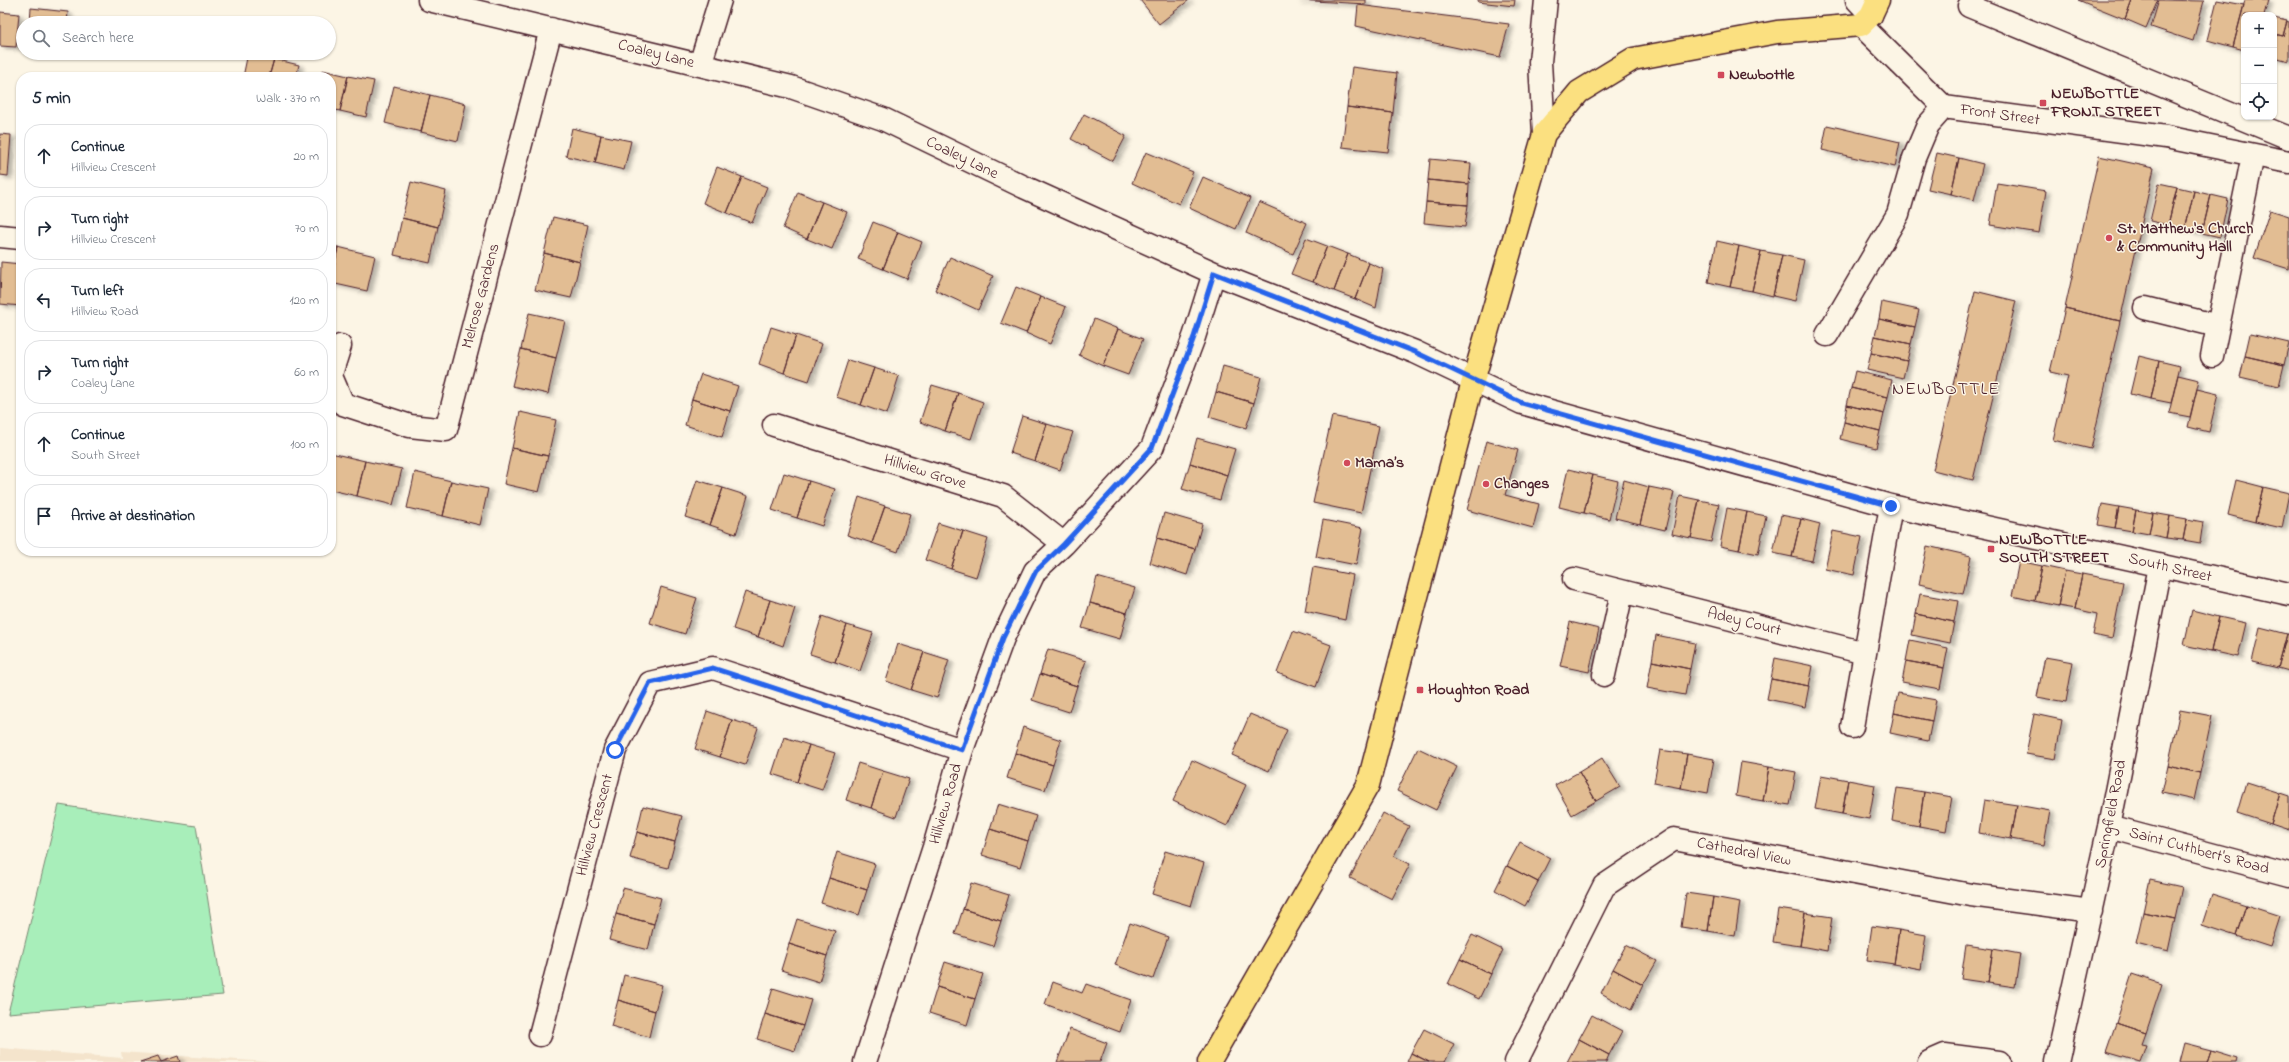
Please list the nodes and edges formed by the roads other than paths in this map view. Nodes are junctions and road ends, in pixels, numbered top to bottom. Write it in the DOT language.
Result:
graph roads {
  1 [pos="429,0"];
  2 [pos="720,0"];
  3 [pos="1546,0"];
  4 [pos="1969,6"];
  5 [pos="1867,10"];
  6 [pos="551,29"];
  7 [pos="700,65"];
  8 [pos="1944,107"];
  9 [pos="1544,134"];
  10 [pos="2289,138"];
  11 [pos="2253,155"];
  12 [pos="2289,162"];
  13 [pos="0,236"];
  14 [pos="16,238"];
  15 [pos="1214,273"];
  16 [pos="2144,308"];
  17 [pos="2218,326"];
  18 [pos="1827,335"];
  19 [pos="340,346"];
  20 [pos="2212,356"];
  21 [pos="336,359"];
  22 [pos="1473,381"];
  23 [pos="336,387"];
  24 [pos="774,425"];
  25 [pos="1891,506"];
  26 [pos="1064,544"];
  27 [pos="2160,566"];
  28 [pos="1574,579"];
  29 [pos="1622,592"];
  30 [pos="2289,594"];
  31 [pos="1865,653"];
  32 [pos="1604,675"];
  33 [pos="1852,727"];
  34 [pos="962,750"];
  35 [pos="2109,827"];
  36 [pos="2289,875"];
  37 [pos="2091,911"];
  38 [pos="540,1035"];
  39 [pos="865,1062"];
  40 [pos="1209,1062"];
  41 [pos="1516,1062"];
  42 [pos="1929,1062"];
  43 [pos="1999,1062"];
  44 [pos="2058,1062"];
  1 -- 6 [label="street, Coaley Lane"];
  2 -- 7 [label="street"];
  3 -- 9 [label="street"];
  4 -- 10 [label="street"];
  5 -- 8 [label="street, Front Street"];
  5 -- 9 [label="main road"];
  6 -- 7 [label="street, Coaley Lane"];
  6 -- 23 [label="street, Melrose Gardens"];
  7 -- 15 [label="street, Coaley Lane"];
  8 -- 11 [label="street, Front Street"];
  8 -- 18 [label="street"];
  9 -- 22 [label="main road"];
  11 -- 12 [label="street, Front Street"];
  11 -- 17 [label="street"];
  13 -- 14 [label="street"];
  15 -- 22 [label="street, Coaley Lane"];
  15 -- 26 [label="street, Hillview Road"];
  16 -- 17 [label="street"];
  17 -- 20 [label="street"];
  19 -- 21 [label="street, Melrose Gardens"];
  22 -- 25 [label="street, South Street"];
  22 -- 40 [label="main road"];
  24 -- 26 [label="street, Hillview Grove"];
  25 -- 27 [label="street, South Street"];
  25 -- 31 [label="street"];
  26 -- 34 [label="street, Hillview Road"];
  27 -- 30 [label="street, South Street"];
  27 -- 35 [label="street, Springfield Road"];
  28 -- 29 [label="street, Adey Court"];
  29 -- 31 [label="street, Adey Court"];
  29 -- 32 [label="street"];
  31 -- 33 [label="street"];
  34 -- 38 [label="street, Hillview Crescent"];
  34 -- 39 [label="street, Hillview Road"];
  35 -- 36 [label="street, Saint Cuthbert's Road"];
  35 -- 37 [label="street, Springfield Road"];
  37 -- 41 [label="street, Cathedral View"];
  37 -- 44 [label="street, Springfield Road"];
  42 -- 43 [label="street"];
}
